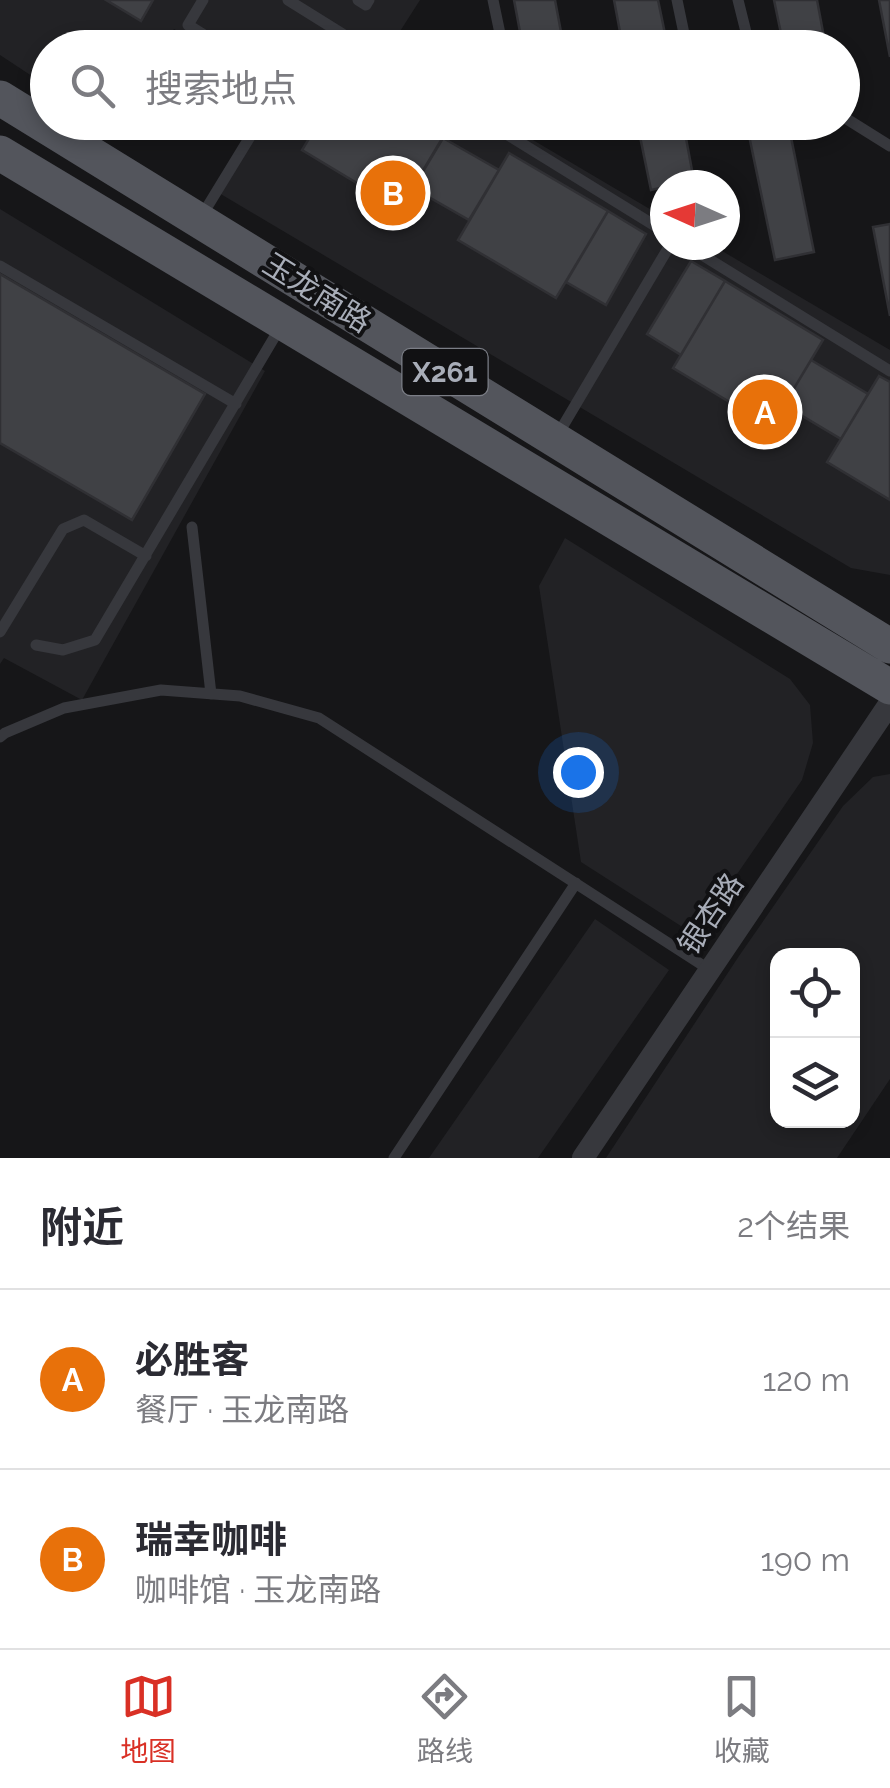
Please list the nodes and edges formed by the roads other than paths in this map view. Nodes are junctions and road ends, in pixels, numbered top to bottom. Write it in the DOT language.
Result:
graph roads {
  1 [pos="203,0"];
  2 [pos="288,0"];
  3 [pos="358,0"];
  4 [pos="369,0"];
  5 [pos="493,0"];
  6 [pos="678,0"];
  7 [pos="738,0"];
  8 [pos="196,30"];
  9 [pos="336,30"];
  10 [pos="499,30"];
  11 [pos="684,30"];
  12 [pos="746,30"];
  13 [pos="0,98"];
  14 [pos="30,116"];
  15 [pos="860,127"];
  16 [pos="69,140"];
  17 [pos="247,140"];
  18 [pos="516,140"];
  19 [pos="890,146"];
  20 [pos="0,153"];
  21 [pos="199,220"];
  22 [pos="650,223"];
  23 [pos="661,260"];
  24 [pos="710,260"];
  25 [pos="0,266"];
  26 [pos="283,323"];
  27 [pos="890,371"];
  28 [pos="236,404"];
  29 [pos="555,440"];
  30 [pos="192,527"];
  31 [pos="146,556"];
  32 [pos="0,632"];
  33 [pos="36,645"];
  34 [pos="890,646"];
  35 [pos="890,687"];
  36 [pos="210,694"];
  37 [pos="890,703"];
  38 [pos="0,737"];
  39 [pos="576,883"];
  40 [pos="710,970"];
  41 [pos="394,1158"];
  42 [pos="583,1158"];
  1 -- 8 [label="lane"];
  2 -- 9 [label="lane"];
  3 -- 4 [label="lane"];
  5 -- 10 [label="lane"];
  6 -- 11 [label="lane"];
  7 -- 12 [label="lane"];
  13 -- 14 [label="main road, 玉龙南路 / X261"];
  15 -- 19 [label="lane"];
  16 -- 21 [label="main road, 玉龙南路 / X261"];
  17 -- 21 [label="lane"];
  18 -- 22 [label="lane"];
  20 -- 26 [label="main road, 玉龙南路 / X261"];
  21 -- 29 [label="main road, 玉龙南路 / X261"];
  23 -- 29 [label="lane"];
  24 -- 27 [label="lane"];
  25 -- 28 [label="lane"];
  26 -- 28 [label="lane"];
  26 -- 35 [label="main road, 玉龙南路 / X261"];
  28 -- 31 [label="lane"];
  29 -- 34 [label="main road, 玉龙南路 / X261"];
  30 -- 36 [label="lane"];
  31 -- 32 [label="lane"];
  31 -- 33 [label="lane"];
  36 -- 38 [label="lane"];
  36 -- 39 [label="lane"];
  37 -- 40 [label="street, 银杏路"];
  39 -- 40 [label="lane"];
  39 -- 41 [label="lane"];
  40 -- 42 [label="street, 银杏路"];
}
